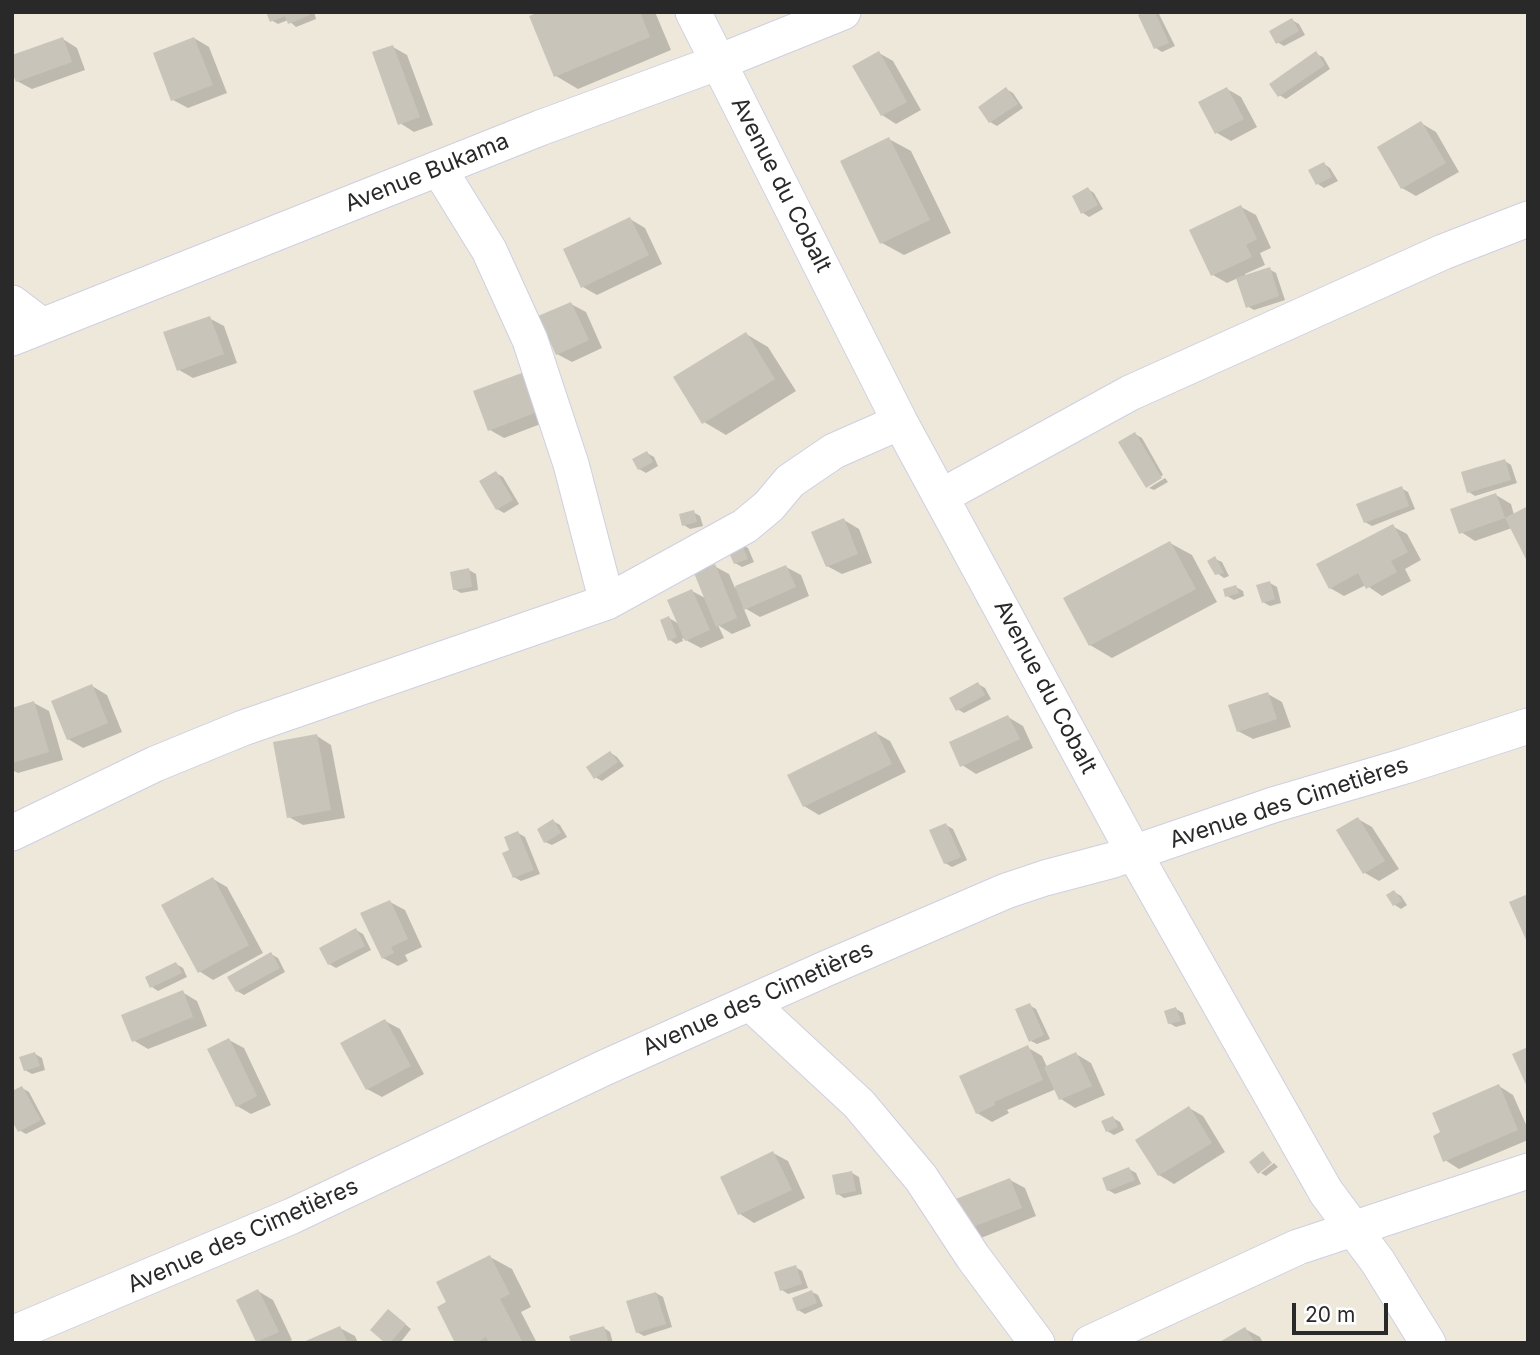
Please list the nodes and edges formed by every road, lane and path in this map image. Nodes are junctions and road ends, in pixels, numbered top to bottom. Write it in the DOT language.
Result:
graph roads {
  1 [pos="694,12"];
  2 [pos="843,12"];
  3 [pos="719,62"];
  4 [pos="439,169"];
  5 [pos="1528,219"];
  6 [pos="12,303"];
  7 [pos="27,331"];
  8 [pos="900,422"];
  9 [pos="942,496"];
  10 [pos="607,602"];
  11 [pos="1528,726"];
  12 [pos="12,833"];
  13 [pos="1134,853"];
  14 [pos="750,1003"];
  15 [pos="1528,1171"];
  16 [pos="1353,1229"];
  17 [pos="12,1334"];
  18 [pos="1037,1343"];
  19 [pos="1090,1343"];
  20 [pos="1429,1343"];
  1 -- 3 [label="street, Avenue du Cobalt"];
  2 -- 3 [label="street, Avenue Bukama"];
  3 -- 4 [label="street, Avenue Bukama"];
  3 -- 8 [label="street, Avenue du Cobalt"];
  4 -- 7 [label="street, Avenue Bukama"];
  4 -- 10 [label="street"];
  5 -- 9 [label="street"];
  6 -- 7 [label="street"];
  8 -- 9 [label="street, Avenue du Cobalt"];
  8 -- 10 [label="street"];
  9 -- 13 [label="street, Avenue du Cobalt"];
  10 -- 12 [label="street"];
  11 -- 13 [label="street, Avenue des Cimetières"];
  13 -- 14 [label="street, Avenue des Cimetières"];
  13 -- 16 [label="street, Avenue du Cobalt"];
  14 -- 17 [label="street, Avenue des Cimetières"];
  14 -- 18 [label="street"];
  15 -- 16 [label="street"];
  16 -- 19 [label="street"];
  16 -- 20 [label="street, Avenue du Cobalt"];
}
